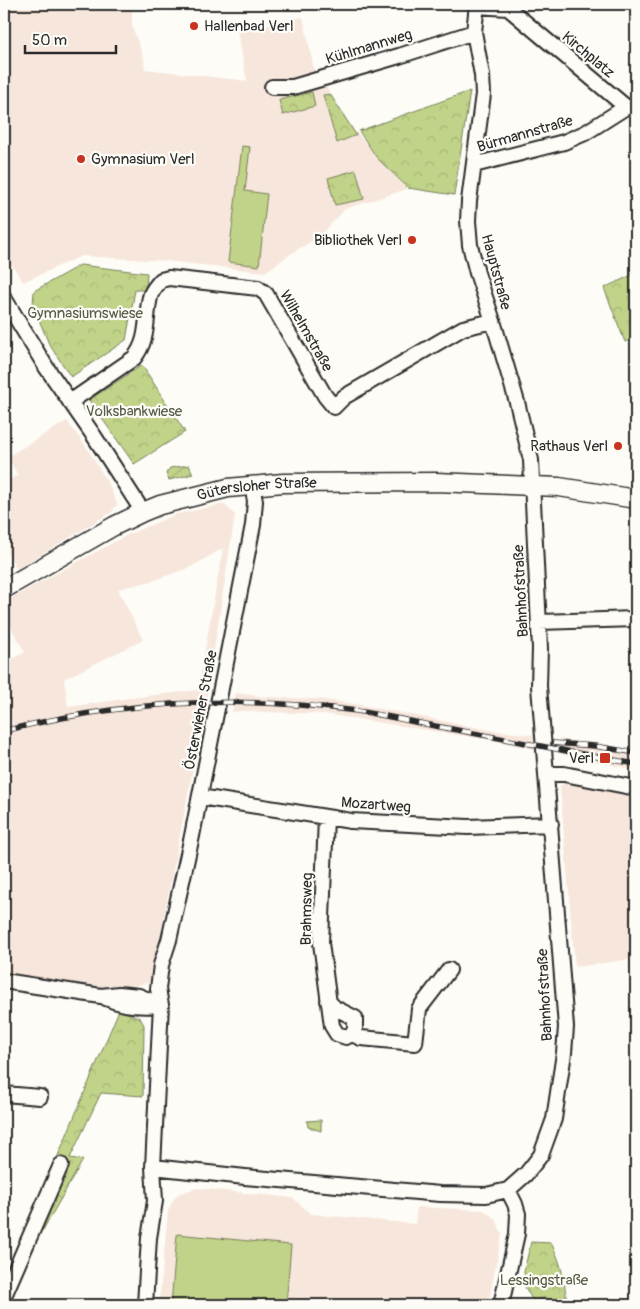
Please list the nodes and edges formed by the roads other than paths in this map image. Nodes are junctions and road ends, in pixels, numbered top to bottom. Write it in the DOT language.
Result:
graph roads {
  1 [pos="477,5"];
  2 [pos="474,32"];
  3 [pos="272,88"];
  4 [pos="631,107"];
  5 [pos="474,164"];
  6 [pos="5,304"];
  7 [pos="493,321"];
  8 [pos="70,402"];
  9 [pos="252,485"];
  10 [pos="532,486"];
  11 [pos="636,499"];
  12 [pos="143,512"];
  13 [pos="4,589"];
  14 [pos="636,619"];
  15 [pos="539,622"];
  16 [pos="547,774"];
  17 [pos="636,788"];
  18 [pos="200,796"];
  19 [pos="326,817"];
  20 [pos="551,824"];
  21 [pos="449,970"];
  22 [pos="4,981"];
  23 [pos="161,1005"];
  24 [pos="4,1094"];
  25 [pos="40,1097"];
  26 [pos="61,1166"];
  27 [pos="153,1167"];
  28 [pos="508,1190"];
  29 [pos="4,1296"];
  30 [pos="145,1305"];
  31 [pos="501,1305"];
  1 -- 2 [label="street, Hauptstraße"];
  1 -- 4 [label="street, Kirchplatz"];
  2 -- 3 [label="street, Kühlmannweg"];
  2 -- 5 [label="street, Hauptstraße"];
  4 -- 5 [label="street, Bürmannstraße"];
  5 -- 7 [label="street, Hauptstraße"];
  6 -- 8 [label="street"];
  7 -- 8 [label="street, Wilhelmstraße"];
  7 -- 10 [label="street, Hauptstraße"];
  8 -- 12 [label="street"];
  9 -- 10 [label="main road, Gütersloher Straße"];
  9 -- 12 [label="main road, Gütersloher Straße"];
  9 -- 18 [label="street, Österwieher Straße"];
  10 -- 11 [label="main road, Gütersloher Straße"];
  10 -- 15 [label="street, Bahnhofstraße"];
  12 -- 13 [label="main road, Gütersloher Straße"];
  14 -- 15 [label="street"];
  15 -- 16 [label="street, Bahnhofstraße"];
  16 -- 17 [label="street"];
  16 -- 20 [label="street, Bahnhofstraße"];
  18 -- 19 [label="street, Mozartweg"];
  18 -- 23 [label="street, Österwieher Straße"];
  19 -- 20 [label="street, Mozartweg"];
  19 -- 21 [label="street, Brahmsweg"];
  20 -- 28 [label="street, Bahnhofstraße"];
  22 -- 23 [label="street"];
  23 -- 27 [label="street, Österwieher Straße"];
  24 -- 25 [label="street"];
  26 -- 29 [label="street"];
  27 -- 28 [label="street, Bahnhofstraße"];
  27 -- 30 [label="street, Österwieher Straße"];
  28 -- 31 [label="street"];
}
